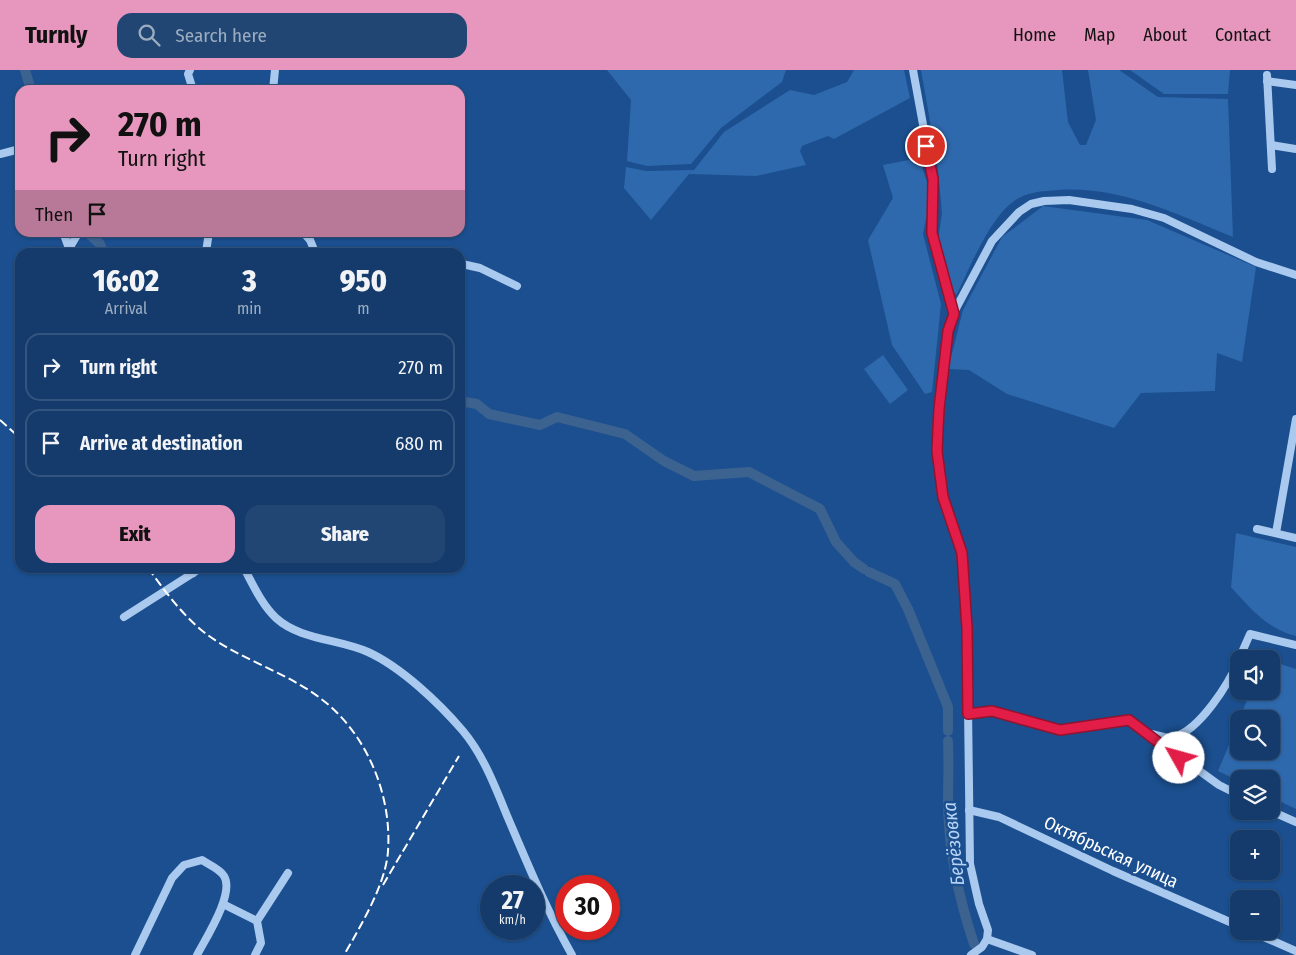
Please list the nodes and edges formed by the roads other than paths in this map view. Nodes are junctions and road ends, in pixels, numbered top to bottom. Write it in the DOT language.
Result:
graph roads {
  1 [pos="190,70"];
  2 [pos="275,70"];
  3 [pos="913,70"];
  4 [pos="1296,84"];
  5 [pos="191,85"];
  6 [pos="274,85"];
  7 [pos="1270,145"];
  8 [pos="1296,149"];
  9 [pos="15,150"];
  10 [pos="0,154"];
  11 [pos="1272,169"];
  12 [pos="465,265"];
  13 [pos="1294,274"];
  14 [pos="517,286"];
  15 [pos="954,314"];
  16 [pos="1296,419"];
  17 [pos="1292,463"];
  18 [pos="1257,529"];
  19 [pos="1276,533"];
  20 [pos="1296,538"];
  21 [pos="192,573"];
  22 [pos="247,573"];
  23 [pos="124,618"];
  24 [pos="1296,645"];
  25 [pos="1243,650"];
  26 [pos="1230,677"];
  27 [pos="968,714"];
  28 [pos="1149,734"];
  29 [pos="1230,791"];
  30 [pos="969,810"];
  31 [pos="1280,815"];
  32 [pos="1296,822"];
  33 [pos="288,873"];
  34 [pos="223,904"];
  35 [pos="257,921"];
  36 [pos="1230,922"];
  37 [pos="987,940"];
  38 [pos="1271,940"];
  39 [pos="1296,951"];
  40 [pos="135,955"];
  41 [pos="197,955"];
  42 [pos="255,955"];
  43 [pos="572,955"];
  44 [pos="971,955"];
  45 [pos="1032,955"];
  1 -- 5 [label="street"];
  2 -- 6 [label="street"];
  3 -- 15 [label="street"];
  4 -- 7 [label="street"];
  7 -- 8 [label="street"];
  7 -- 11 [label="street"];
  9 -- 10 [label="street"];
  12 -- 14 [label="street"];
  13 -- 15 [label="street"];
  15 -- 27 [label="street"];
  16 -- 17 [label="street"];
  17 -- 19 [label="street"];
  18 -- 19 [label="street"];
  19 -- 20 [label="street"];
  21 -- 23 [label="street"];
  22 -- 43 [label="street"];
  24 -- 25 [label="street"];
  26 -- 28 [label="street"];
  27 -- 28 [label="street"];
  27 -- 30 [label="street"];
  28 -- 29 [label="street"];
  30 -- 36 [label="street, Октябрьская улица"];
  30 -- 37 [label="street"];
  31 -- 32 [label="street"];
  33 -- 35 [label="street"];
  34 -- 35 [label="street"];
  34 -- 40 [label="street"];
  34 -- 41 [label="street"];
  35 -- 42 [label="street"];
  37 -- 44 [label="street"];
  37 -- 45 [label="street"];
  38 -- 39 [label="street"];
}
